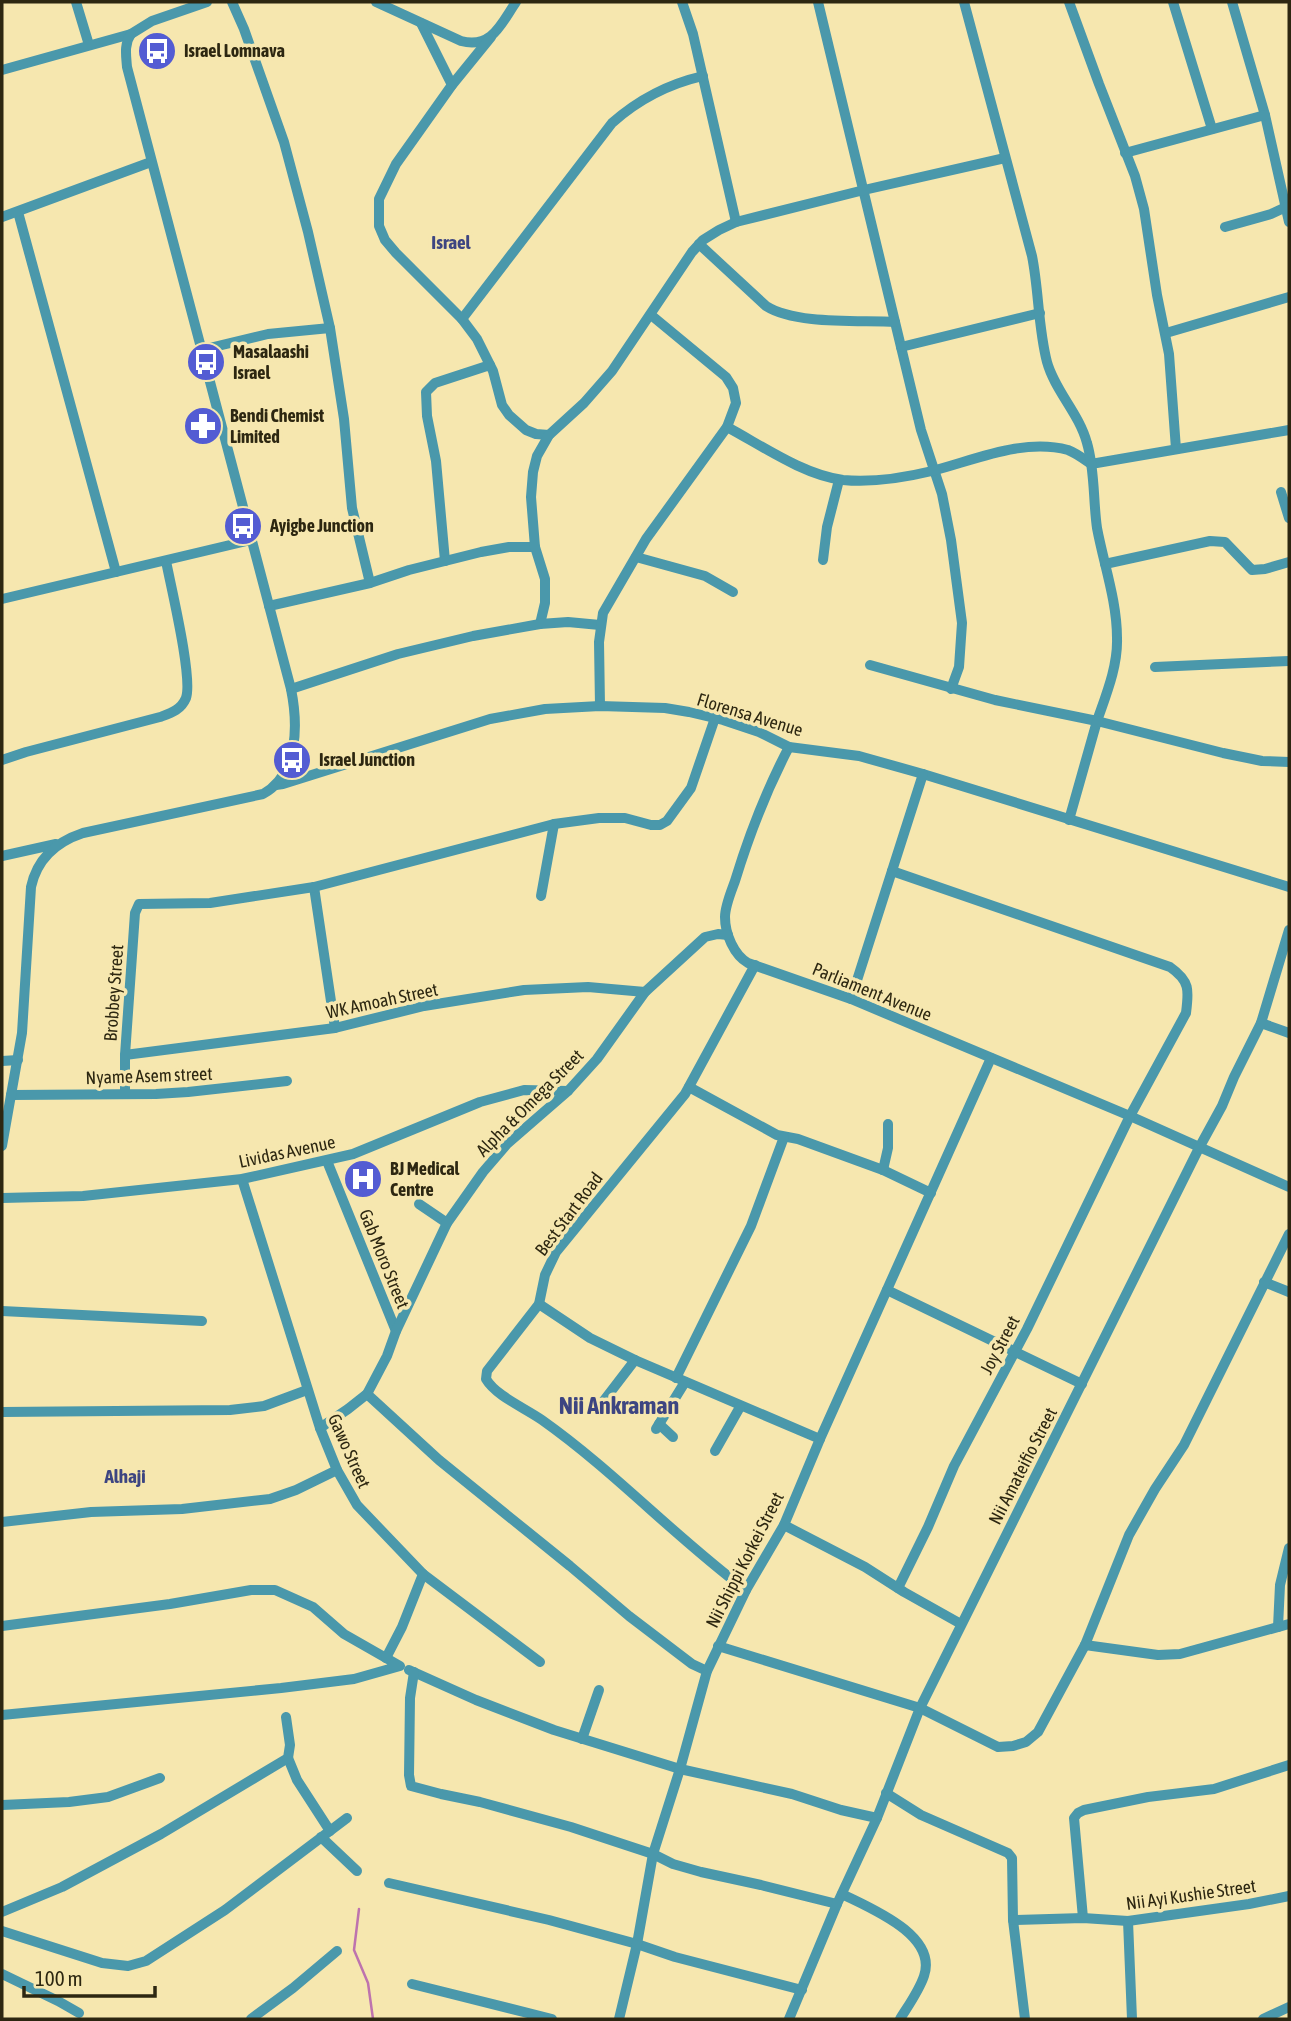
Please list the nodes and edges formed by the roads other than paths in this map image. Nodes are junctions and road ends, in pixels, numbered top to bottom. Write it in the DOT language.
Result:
graph roads {
  1 [pos="76,2"];
  2 [pos="207,2"];
  3 [pos="232,2"];
  4 [pos="376,2"];
  5 [pos="516,2"];
  6 [pos="682,2"];
  7 [pos="818,2"];
  8 [pos="964,2"];
  9 [pos="1069,2"];
  10 [pos="1173,2"];
  11 [pos="1233,2"];
  12 [pos="421,23"];
  13 [pos="131,34"];
  14 [pos="491,37"];
  15 [pos="89,45"];
  16 [pos="2,70"];
  17 [pos="703,76"];
  18 [pos="452,85"];
  19 [pos="1265,115"];
  20 [pos="1212,129"];
  21 [pos="1125,153"];
  22 [pos="1005,158"];
  23 [pos="151,162"];
  24 [pos="864,190"];
  25 [pos="1286,207"];
  26 [pos="18,212"];
  27 [pos="2,217"];
  28 [pos="1289,219"];
  29 [pos="736,222"];
  30 [pos="1225,227"];
  31 [pos="699,244"];
  32 [pos="1289,297"];
  33 [pos="1040,313"];
  34 [pos="651,315"];
  35 [pos="462,319"];
  36 [pos="895,321"];
  37 [pos="330,328"];
  38 [pos="1166,333"];
  39 [pos="901,347"];
  40 [pos="201,350"];
  41 [pos="490,365"];
  42 [pos="727,427"];
  43 [pos="1289,430"];
  44 [pos="549,435"];
  45 [pos="1176,449"];
  46 [pos="1091,464"];
  47 [pos="935,470"];
  48 [pos="839,480"];
  49 [pos="1281,492"];
  50 [pos="1289,518"];
  51 [pos="251,540"];
  52 [pos="535,547"];
  53 [pos="636,557"];
  54 [pos="823,559"];
  55 [pos="166,561"];
  56 [pos="445,561"];
  57 [pos="1289,562"];
  58 [pos="1105,564"];
  59 [pos="116,572"];
  60 [pos="370,583"];
  61 [pos="733,592"];
  62 [pos="2,599"];
  63 [pos="268,606"];
  64 [pos="540,624"];
  65 [pos="600,625"];
  66 [pos="1289,661"];
  67 [pos="870,665"];
  68 [pos="1155,667"];
  69 [pos="291,689"];
  70 [pos="951,689"];
  71 [pos="600,706"];
  72 [pos="715,718"];
  73 [pos="1097,721"];
  74 [pos="789,747"];
  75 [pos="2,760"];
  76 [pos="1289,762"];
  77 [pos="923,774"];
  78 [pos="276,785"];
  79 [pos="1069,820"];
  80 [pos="554,824"];
  81 [pos="60,844"];
  82 [pos="2,856"];
  83 [pos="892,871"];
  84 [pos="314,887"];
  85 [pos="1289,887"];
  86 [pos="541,896"];
  87 [pos="1289,930"];
  88 [pos="728,935"];
  89 [pos="755,965"];
  90 [pos="645,992"];
  91 [pos="851,999"];
  92 [pos="1261,1023"];
  93 [pos="335,1028"];
  94 [pos="1289,1033"];
  95 [pos="125,1055"];
  96 [pos="991,1058"];
  97 [pos="2,1060"];
  98 [pos="18,1060"];
  99 [pos="288,1081"];
  100 [pos="689,1087"];
  101 [pos="568,1091"];
  102 [pos="125,1093"];
  103 [pos="11,1095"];
  104 [pos="1130,1116"];
  105 [pos="888,1124"];
  106 [pos="784,1137"];
  107 [pos="2,1146"];
  108 [pos="1199,1148"];
  109 [pos="327,1161"];
  110 [pos="883,1170"];
  111 [pos="243,1178"];
  112 [pos="1289,1187"];
  113 [pos="932,1193"];
  114 [pos="2,1198"];
  115 [pos="419,1204"];
  116 [pos="447,1223"];
  117 [pos="1289,1234"];
  118 [pos="1264,1282"];
  119 [pos="887,1290"];
  120 [pos="1289,1292"];
  121 [pos="539,1304"];
  122 [pos="2,1311"];
  123 [pos="202,1321"];
  124 [pos="396,1331"];
  125 [pos="1014,1352"];
  126 [pos="635,1360"];
  127 [pos="680,1380"];
  128 [pos="1082,1384"];
  129 [pos="307,1390"];
  130 [pos="366,1394"];
  131 [pos="602,1403"];
  132 [pos="740,1406"];
  133 [pos="2,1412"];
  134 [pos="320,1428"];
  135 [pos="673,1437"];
  136 [pos="820,1439"];
  137 [pos="715,1451"];
  138 [pos="337,1470"];
  139 [pos="2,1522"];
  140 [pos="785,1525"];
  141 [pos="1289,1548"];
  142 [pos="423,1574"];
  143 [pos="898,1588"];
  144 [pos="746,1590"];
  145 [pos="961,1624"];
  146 [pos="1289,1624"];
  147 [pos="2,1626"];
  148 [pos="1278,1627"];
  149 [pos="1085,1645"];
  150 [pos="718,1646"];
  151 [pos="386,1658"];
  152 [pos="540,1662"];
  153 [pos="400,1666"];
  154 [pos="707,1671"];
  155 [pos="414,1672"];
  156 [pos="599,1690"];
  157 [pos="920,1708"];
  158 [pos="2,1715"];
  159 [pos="286,1717"];
  160 [pos="582,1739"];
  161 [pos="288,1758"];
  162 [pos="1289,1765"];
  163 [pos="680,1769"];
  164 [pos="160,1777"];
  165 [pos="886,1793"];
  166 [pos="2,1805"];
  167 [pos="347,1818"];
  168 [pos="877,1818"];
  169 [pos="326,1834"];
  170 [pos="653,1854"];
  171 [pos="357,1871"];
  172 [pos="389,1883"];
  173 [pos="1289,1896"];
  174 [pos="839,1900"];
  175 [pos="2,1912"];
  176 [pos="1083,1918"];
  177 [pos="1013,1920"];
  178 [pos="1128,1921"];
  179 [pos="2,1931"];
  180 [pos="637,1944"];
  181 [pos="337,1951"];
  182 [pos="2,1975"];
  183 [pos="412,1984"];
  184 [pos="802,1990"];
  185 [pos="1289,2007"];
  186 [pos="79,2013"];
  187 [pos="251,2019"];
  188 [pos="552,2019"];
  189 [pos="618,2019"];
  190 [pos="789,2019"];
  191 [pos="900,2019"];
  192 [pos="1025,2019"];
  193 [pos="1132,2019"];
  194 [pos="1263,2019"];
  1 -- 15 [label="street"];
  2 -- 13 [label="street"];
  3 -- 37 [label="street"];
  4 -- 12 [label="street"];
  5 -- 14 [label="street"];
  6 -- 17 [label="street"];
  7 -- 24 [label="street"];
  8 -- 22 [label="street"];
  9 -- 21 [label="street"];
  10 -- 20 [label="street"];
  11 -- 19 [label="street"];
  12 -- 14 [label="street"];
  12 -- 18 [label="street"];
  13 -- 15 [label="street"];
  13 -- 23 [label="street"];
  14 -- 18 [label="street"];
  15 -- 16 [label="street"];
  17 -- 29 [label="street"];
  17 -- 35 [label="street"];
  18 -- 35 [label="street"];
  19 -- 20 [label="street"];
  19 -- 25 [label="street"];
  20 -- 21 [label="street"];
  21 -- 38 [label="street"];
  22 -- 24 [label="street"];
  22 -- 33 [label="street"];
  23 -- 26 [label="street"];
  23 -- 40 [label="street"];
  24 -- 29 [label="street"];
  24 -- 36 [label="street"];
  25 -- 28 [label="street"];
  25 -- 30 [label="street"];
  26 -- 27 [label="street"];
  26 -- 59 [label="street"];
  29 -- 31 [label="street"];
  31 -- 34 [label="street"];
  31 -- 36 [label="street"];
  32 -- 38 [label="street"];
  33 -- 39 [label="street"];
  33 -- 46 [label="street"];
  34 -- 42 [label="street"];
  34 -- 44 [label="street"];
  35 -- 41 [label="street"];
  36 -- 39 [label="street"];
  37 -- 40 [label="street"];
  37 -- 60 [label="street"];
  38 -- 45 [label="street"];
  39 -- 47 [label="street"];
  40 -- 51 [label="street"];
  41 -- 44 [label="street"];
  41 -- 56 [label="street"];
  42 -- 48 [label="street"];
  42 -- 53 [label="street"];
  43 -- 45 [label="street"];
  44 -- 52 [label="street"];
  45 -- 46 [label="street"];
  46 -- 47 [label="street"];
  46 -- 58 [label="street"];
  47 -- 48 [label="street"];
  47 -- 70 [label="street"];
  48 -- 54 [label="street"];
  49 -- 50 [label="street"];
  51 -- 55 [label="street"];
  51 -- 63 [label="street"];
  52 -- 56 [label="street"];
  52 -- 64 [label="street"];
  53 -- 61 [label="street"];
  53 -- 65 [label="street"];
  55 -- 59 [label="street"];
  55 -- 75 [label="street"];
  56 -- 60 [label="street"];
  57 -- 58 [label="street"];
  58 -- 73 [label="street"];
  59 -- 62 [label="street"];
  60 -- 63 [label="street"];
  63 -- 69 [label="street"];
  64 -- 65 [label="street"];
  64 -- 69 [label="street"];
  65 -- 71 [label="street"];
  66 -- 68 [label="street"];
  67 -- 70 [label="street"];
  69 -- 78 [label="street"];
  70 -- 73 [label="street"];
  71 -- 72 [label="street, Florensa Avenue"];
  71 -- 78 [label="street, Florensa Avenue"];
  72 -- 74 [label="street, Florensa Avenue"];
  72 -- 80 [label="street"];
  73 -- 76 [label="street"];
  73 -- 79 [label="street"];
  74 -- 77 [label="street, Florensa Avenue"];
  74 -- 88 [label="street"];
  77 -- 79 [label="street, Florensa Avenue"];
  77 -- 83 [label="street"];
  78 -- 81 [label="street, Florensa Avenue"];
  79 -- 85 [label="street, Florensa Avenue"];
  80 -- 84 [label="street"];
  80 -- 86 [label="street"];
  81 -- 82 [label="street"];
  81 -- 98 [label="street"];
  83 -- 91 [label="street"];
  83 -- 104 [label="street, Joy Street"];
  84 -- 93 [label="street"];
  84 -- 95 [label="street, Brobbey Street"];
  87 -- 92 [label="street, Nii Amateifio Street"];
  88 -- 89 [label="street, Parliament Avenue"];
  88 -- 90 [label="street, Alpha & Omega Street"];
  89 -- 91 [label="street, Parliament Avenue"];
  89 -- 100 [label="street, Best Start Road"];
  90 -- 93 [label="street, WK Amoah Street"];
  90 -- 101 [label="street, Alpha & Omega Street"];
  91 -- 96 [label="street, Parliament Avenue"];
  92 -- 94 [label="street"];
  92 -- 108 [label="street, Nii Amateifio Street"];
  93 -- 95 [label="street, WK Amoah Street"];
  95 -- 102 [label="street, Brobbey Street"];
  96 -- 104 [label="street, Parliament Avenue"];
  96 -- 113 [label="street, Nii Shippi Korkei Street"];
  97 -- 98 [label="street"];
  98 -- 103 [label="street"];
  99 -- 102 [label="street, Nyame Asem street"];
  100 -- 106 [label="street"];
  100 -- 121 [label="street, Best Start Road"];
  101 -- 109 [label="street, Lividas Avenue"];
  101 -- 116 [label="street, Alpha & Omega Street"];
  102 -- 103 [label="street, Nyame Asem street"];
  103 -- 107 [label="street"];
  104 -- 108 [label="street, Parliament Avenue"];
  104 -- 125 [label="street, Joy Street"];
  105 -- 110 [label="street"];
  106 -- 110 [label="street"];
  106 -- 127 [label="street"];
  108 -- 112 [label="street, Parliament Avenue"];
  108 -- 128 [label="street, Nii Amateifio Street"];
  109 -- 111 [label="street, Lividas Avenue"];
  109 -- 124 [label="street, Gab Moro Street"];
  110 -- 113 [label="street"];
  111 -- 114 [label="street, Lividas Avenue"];
  111 -- 129 [label="street, Gawo Street"];
  113 -- 119 [label="street, Nii Shippi Korkei Street"];
  115 -- 116 [label="street"];
  116 -- 124 [label="street, Alpha & Omega Street"];
  117 -- 118 [label="street"];
  118 -- 120 [label="street"];
  118 -- 149 [label="street"];
  119 -- 125 [label="street"];
  119 -- 136 [label="street, Nii Shippi Korkei Street"];
  121 -- 126 [label="street"];
  121 -- 144 [label="street, Best Start Road"];
  122 -- 123 [label="street"];
  124 -- 130 [label="street, Alpha & Omega Street"];
  125 -- 128 [label="street"];
  125 -- 143 [label="street, Joy Street"];
  126 -- 127 [label="street"];
  126 -- 131 [label="street"];
  127 -- 132 [label="street"];
  127 -- 135 [label="street"];
  128 -- 145 [label="street, Nii Amateifio Street"];
  129 -- 133 [label="street"];
  129 -- 134 [label="street, Gawo Street"];
  130 -- 134 [label="street, Alpha & Omega Street"];
  130 -- 154 [label="street"];
  132 -- 136 [label="street"];
  132 -- 137 [label="street"];
  134 -- 138 [label="street, Gawo Street"];
  136 -- 140 [label="street, Nii Shippi Korkei Street"];
  138 -- 139 [label="street"];
  138 -- 142 [label="street, Gawo Street"];
  140 -- 143 [label="street"];
  140 -- 144 [label="street, Nii Shippi Korkei Street"];
  141 -- 148 [label="street"];
  142 -- 151 [label="street"];
  142 -- 152 [label="street, Gawo Street"];
  143 -- 145 [label="street"];
  144 -- 150 [label="street, Nii Shippi Korkei Street"];
  145 -- 157 [label="street, Nii Amateifio Street"];
  146 -- 148 [label="street"];
  147 -- 151 [label="street"];
  148 -- 149 [label="street"];
  149 -- 157 [label="street"];
  150 -- 154 [label="street, Nii Shippi Korkei Street"];
  150 -- 157 [label="street"];
  151 -- 153 [label="street"];
  153 -- 155 [label="street"];
  153 -- 158 [label="street"];
  154 -- 163 [label="street, Nii Shippi Korkei Street"];
  155 -- 160 [label="street"];
  155 -- 170 [label="street"];
  156 -- 160 [label="street"];
  157 -- 165 [label="street, Nii Amateifio Street"];
  159 -- 161 [label="street"];
  160 -- 163 [label="street"];
  161 -- 169 [label="street"];
  161 -- 175 [label="street"];
  162 -- 176 [label="street"];
  163 -- 168 [label="street"];
  163 -- 170 [label="street, Nii Shippi Korkei Street"];
  164 -- 166 [label="street"];
  165 -- 168 [label="street, Nii Amateifio Street"];
  165 -- 177 [label="street"];
  167 -- 169 [label="street"];
  168 -- 174 [label="street, Nii Amateifio Street"];
  169 -- 171 [label="street"];
  169 -- 179 [label="street"];
  170 -- 174 [label="street"];
  170 -- 180 [label="street, Nii Shippi Korkei Street"];
  172 -- 180 [label="street"];
  173 -- 178 [label="street, Nii Ayi Kushie Street"];
  174 -- 184 [label="street, Nii Amateifio Street"];
  174 -- 191 [label="street"];
  176 -- 177 [label="street, Nii Ayi Kushie Street"];
  176 -- 178 [label="street, Nii Ayi Kushie Street"];
  177 -- 192 [label="street"];
  178 -- 193 [label="street"];
  180 -- 184 [label="street"];
  180 -- 189 [label="street, Nii Shippi Korkei Street"];
  181 -- 187 [label="street"];
  182 -- 186 [label="street"];
  183 -- 188 [label="street"];
  184 -- 190 [label="street, Nii Amateifio Street"];
  185 -- 194 [label="street"];
}
